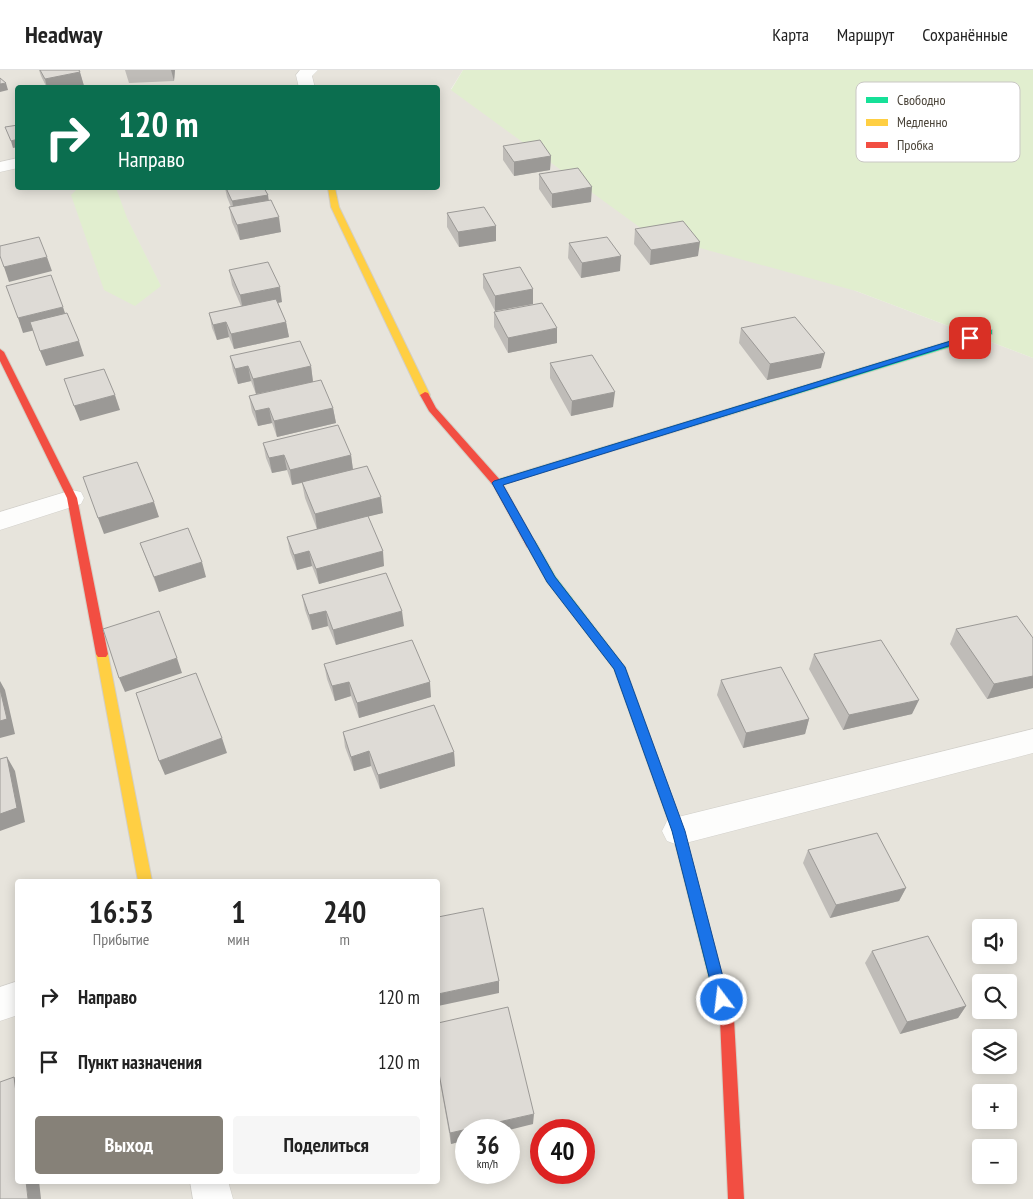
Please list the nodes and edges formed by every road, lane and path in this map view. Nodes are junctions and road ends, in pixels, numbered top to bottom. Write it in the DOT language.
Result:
graph roads {
  1 [pos="310,70"];
  2 [pos="306,85"];
  3 [pos="15,163"];
  4 [pos="0,167"];
  5 [pos="331,190"];
  6 [pos="989,332"];
  7 [pos="0,352"];
  8 [pos="497,483"];
  9 [pos="72,498"];
  10 [pos="0,521"];
  11 [pos="1033,741"];
  12 [pos="678,831"];
  13 [pos="145,879"];
  14 [pos="15,999"];
  15 [pos="0,1004"];
  16 [pos="210,1184"];
  17 [pos="213,1199"];
  18 [pos="736,1199"];
  1 -- 2 [label="street"];
  3 -- 4 [label="street"];
  5 -- 8 [label="street"];
  6 -- 8 [label="street"];
  7 -- 9 [label="street"];
  8 -- 12 [label="street"];
  9 -- 10 [label="street"];
  9 -- 13 [label="street"];
  11 -- 12 [label="street"];
  12 -- 18 [label="street"];
  14 -- 15 [label="street"];
  16 -- 17 [label="street"];
}
